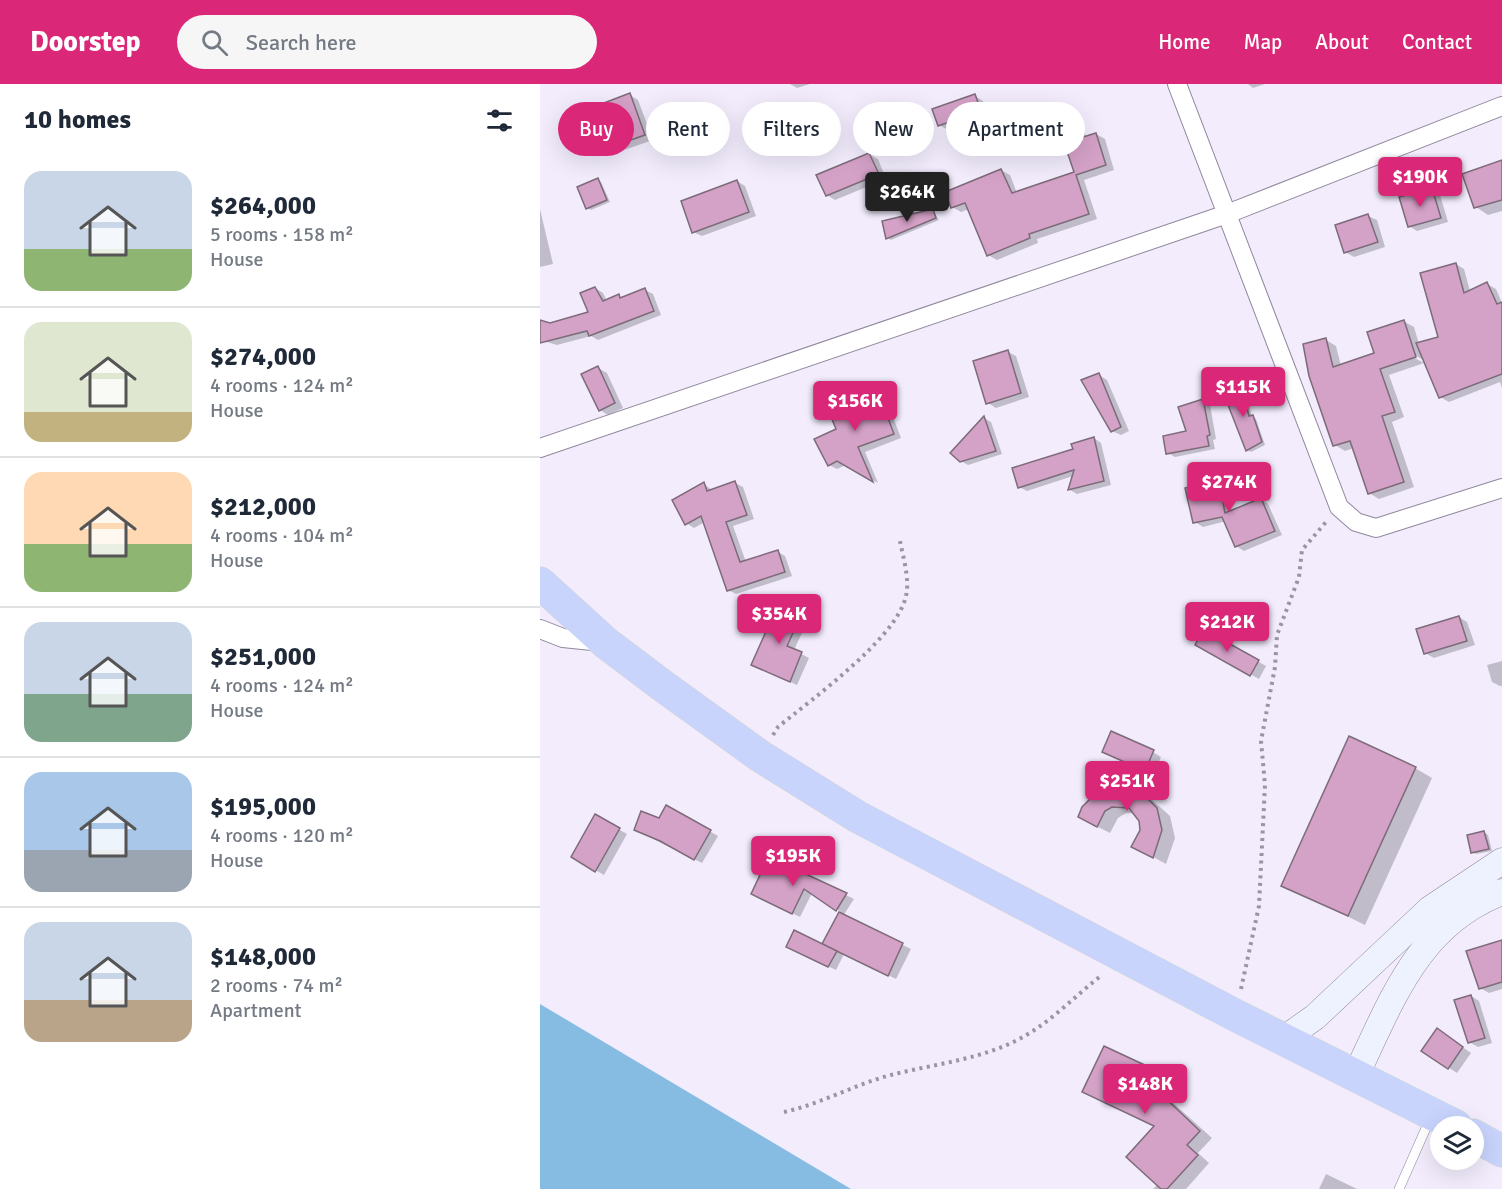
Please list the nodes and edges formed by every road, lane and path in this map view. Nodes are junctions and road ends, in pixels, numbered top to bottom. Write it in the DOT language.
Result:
graph roads {
  1 [pos="1177,84"];
  2 [pos="1502,106"];
  3 [pos="1227,214"];
  4 [pos="540,448"];
  5 [pos="1502,488"];
  6 [pos="1339,507"];
  7 [pos="900,540"];
  8 [pos="540,583"];
  9 [pos="540,629"];
  10 [pos="606,643"];
  11 [pos="760,756"];
  12 [pos="1502,861"];
  13 [pos="1502,892"];
  14 [pos="1126,957"];
  15 [pos="1235,1015"];
  16 [pos="1292,1042"];
  17 [pos="1350,1072"];
  18 [pos="784,1112"];
  19 [pos="1436,1116"];
  20 [pos="1430,1141"];
  21 [pos="1484,1142"];
  22 [pos="1502,1151"];
  23 [pos="1399,1189"];
  1 -- 3 [label="street"];
  2 -- 3 [label="street"];
  3 -- 4 [label="street"];
  3 -- 6 [label="street"];
  5 -- 6 [label="street"];
  6 -- 15 [label="path"];
  7 -- 11 [label="path"];
  8 -- 10 [label="highway"];
  9 -- 10 [label="street"];
  10 -- 11 [label="highway"];
  11 -- 14 [label="highway"];
  12 -- 16 [label="street"];
  13 -- 17 [label="street"];
  14 -- 15 [label="highway"];
  14 -- 18 [label="path"];
  15 -- 16 [label="highway"];
  16 -- 17 [label="highway"];
  17 -- 19 [label="highway"];
  20 -- 23 [label="lane"];
  21 -- 22 [label="highway"];
}
